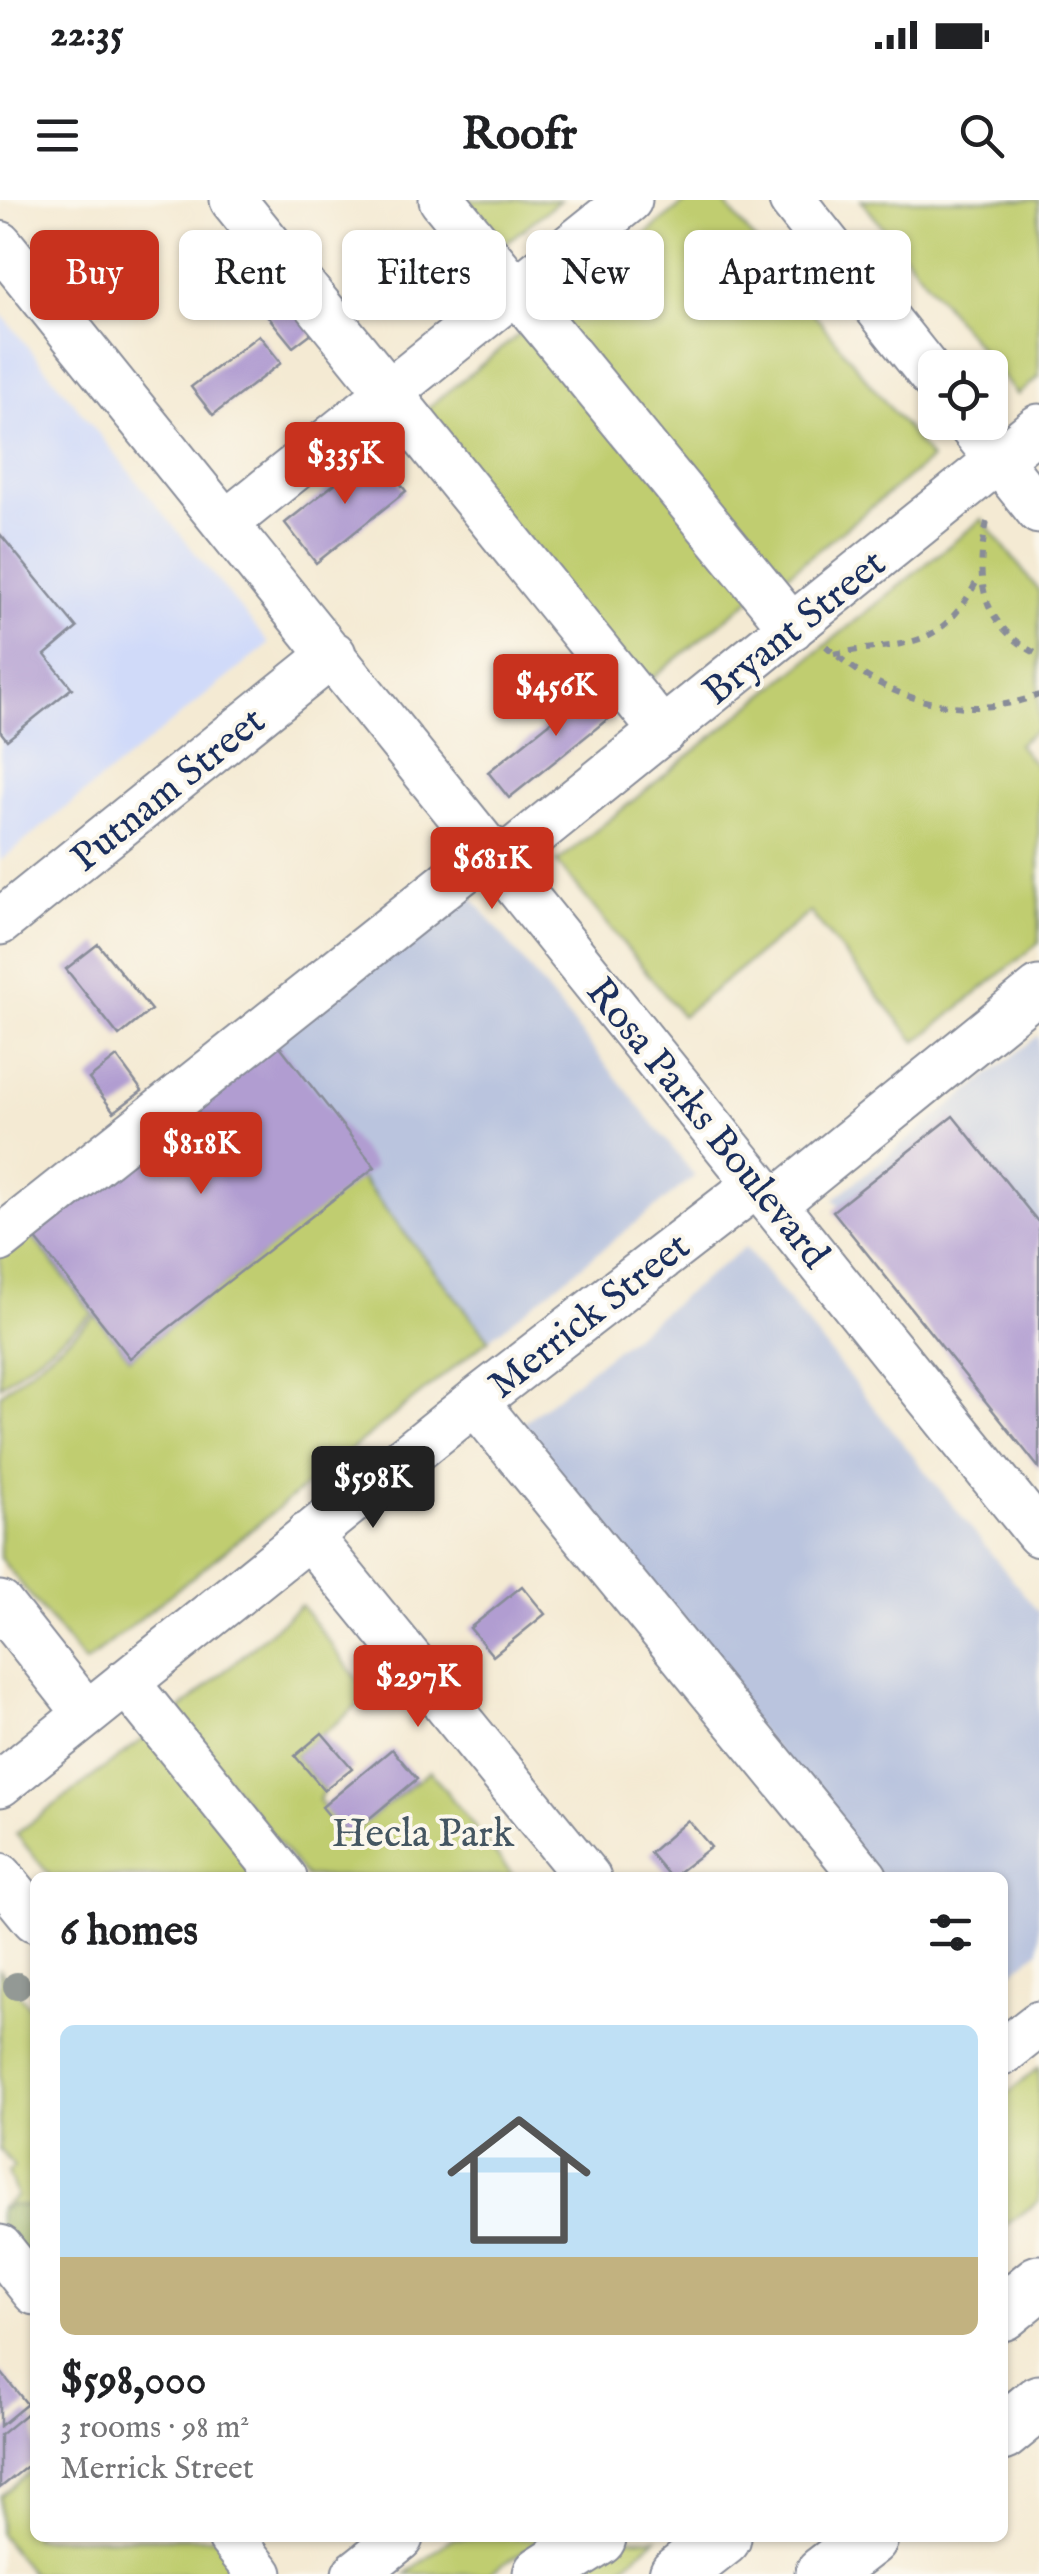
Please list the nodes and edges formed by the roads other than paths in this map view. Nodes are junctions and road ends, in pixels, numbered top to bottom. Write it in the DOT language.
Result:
graph roads {
  1 [pos="233,200"];
  2 [pos="442,200"];
  3 [pos="629,200"];
  4 [pos="792,200"];
  5 [pos="0,244"];
  6 [pos="516,291"];
  7 [pos="918,359"];
  8 [pos="389,394"];
  9 [pos="1039,427"];
  10 [pos="983,440"];
  11 [pos="998,459"];
  12 [pos="1039,510"];
  13 [pos="226,523"];
  14 [pos="807,635"];
  15 [pos="333,654"];
  16 [pos="663,732"];
  17 [pos="495,856"];
  18 [pos="0,922"];
  19 [pos="1039,989"];
  20 [pos="766,1194"];
  21 [pos="0,1239"];
  22 [pos="475,1402"];
  23 [pos="1039,1534"];
  24 [pos="308,1535"];
  25 [pos="0,1604"];
  26 [pos="126,1682"];
  27 [pos="87,1714"];
  28 [pos="0,1784"];
  29 [pos="279,1872"];
  30 [pos="583,1872"];
  31 [pos="860,1872"];
  32 [pos="0,1876"];
  33 [pos="30,1913"];
  34 [pos="1039,2241"];
  35 [pos="0,2248"];
  36 [pos="1008,2262"];
  37 [pos="1039,2283"];
  38 [pos="30,2286"];
  39 [pos="1008,2307"];
  40 [pos="1039,2403"];
  41 [pos="1008,2428"];
  42 [pos="234,2542"];
  43 [pos="395,2542"];
  44 [pos="592,2542"];
  45 [pos="718,2542"];
  46 [pos="865,2542"];
  47 [pos="900,2542"];
  48 [pos="260,2574"];
  49 [pos="355,2574"];
  50 [pos="541,2574"];
  51 [pos="678,2574"];
  52 [pos="823,2574"];
  53 [pos="870,2574"];
  1 -- 8 [label="street"];
  2 -- 6 [label="street"];
  3 -- 6 [label="street"];
  4 -- 7 [label="street"];
  5 -- 13 [label="street, Rosa Parks Boulevard"];
  6 -- 8 [label="street"];
  6 -- 14 [label="street"];
  8 -- 13 [label="street"];
  8 -- 16 [label="street"];
  9 -- 11 [label="street, Bryant Street"];
  10 -- 11 [label="street"];
  11 -- 12 [label="street"];
  11 -- 14 [label="street, Bryant Street"];
  13 -- 15 [label="street, Rosa Parks Boulevard"];
  14 -- 16 [label="street, Bryant Street"];
  15 -- 17 [label="street, Rosa Parks Boulevard"];
  15 -- 18 [label="street, Putnam Street"];
  16 -- 17 [label="street, Bryant Street"];
  17 -- 20 [label="street, Rosa Parks Boulevard"];
  17 -- 21 [label="street, Bryant Street"];
  19 -- 20 [label="street, Merrick Street"];
  20 -- 22 [label="street, Merrick Street"];
  20 -- 23 [label="street, Rosa Parks Boulevard"];
  22 -- 24 [label="street, Merrick Street"];
  22 -- 31 [label="street"];
  24 -- 26 [label="street, Merrick Street"];
  24 -- 30 [label="street"];
  25 -- 27 [label="street"];
  26 -- 27 [label="street, Merrick Street"];
  26 -- 29 [label="street"];
  27 -- 28 [label="street, Merrick Street"];
  32 -- 33 [label="street"];
  34 -- 36 [label="highway"];
  35 -- 38 [label="street"];
  37 -- 39 [label="highway"];
  40 -- 41 [label="highway"];
  42 -- 48 [label="street"];
  43 -- 49 [label="street"];
  44 -- 50 [label="highway"];
  45 -- 51 [label="highway"];
  46 -- 52 [label="highway"];
  47 -- 53 [label="highway"];
}
